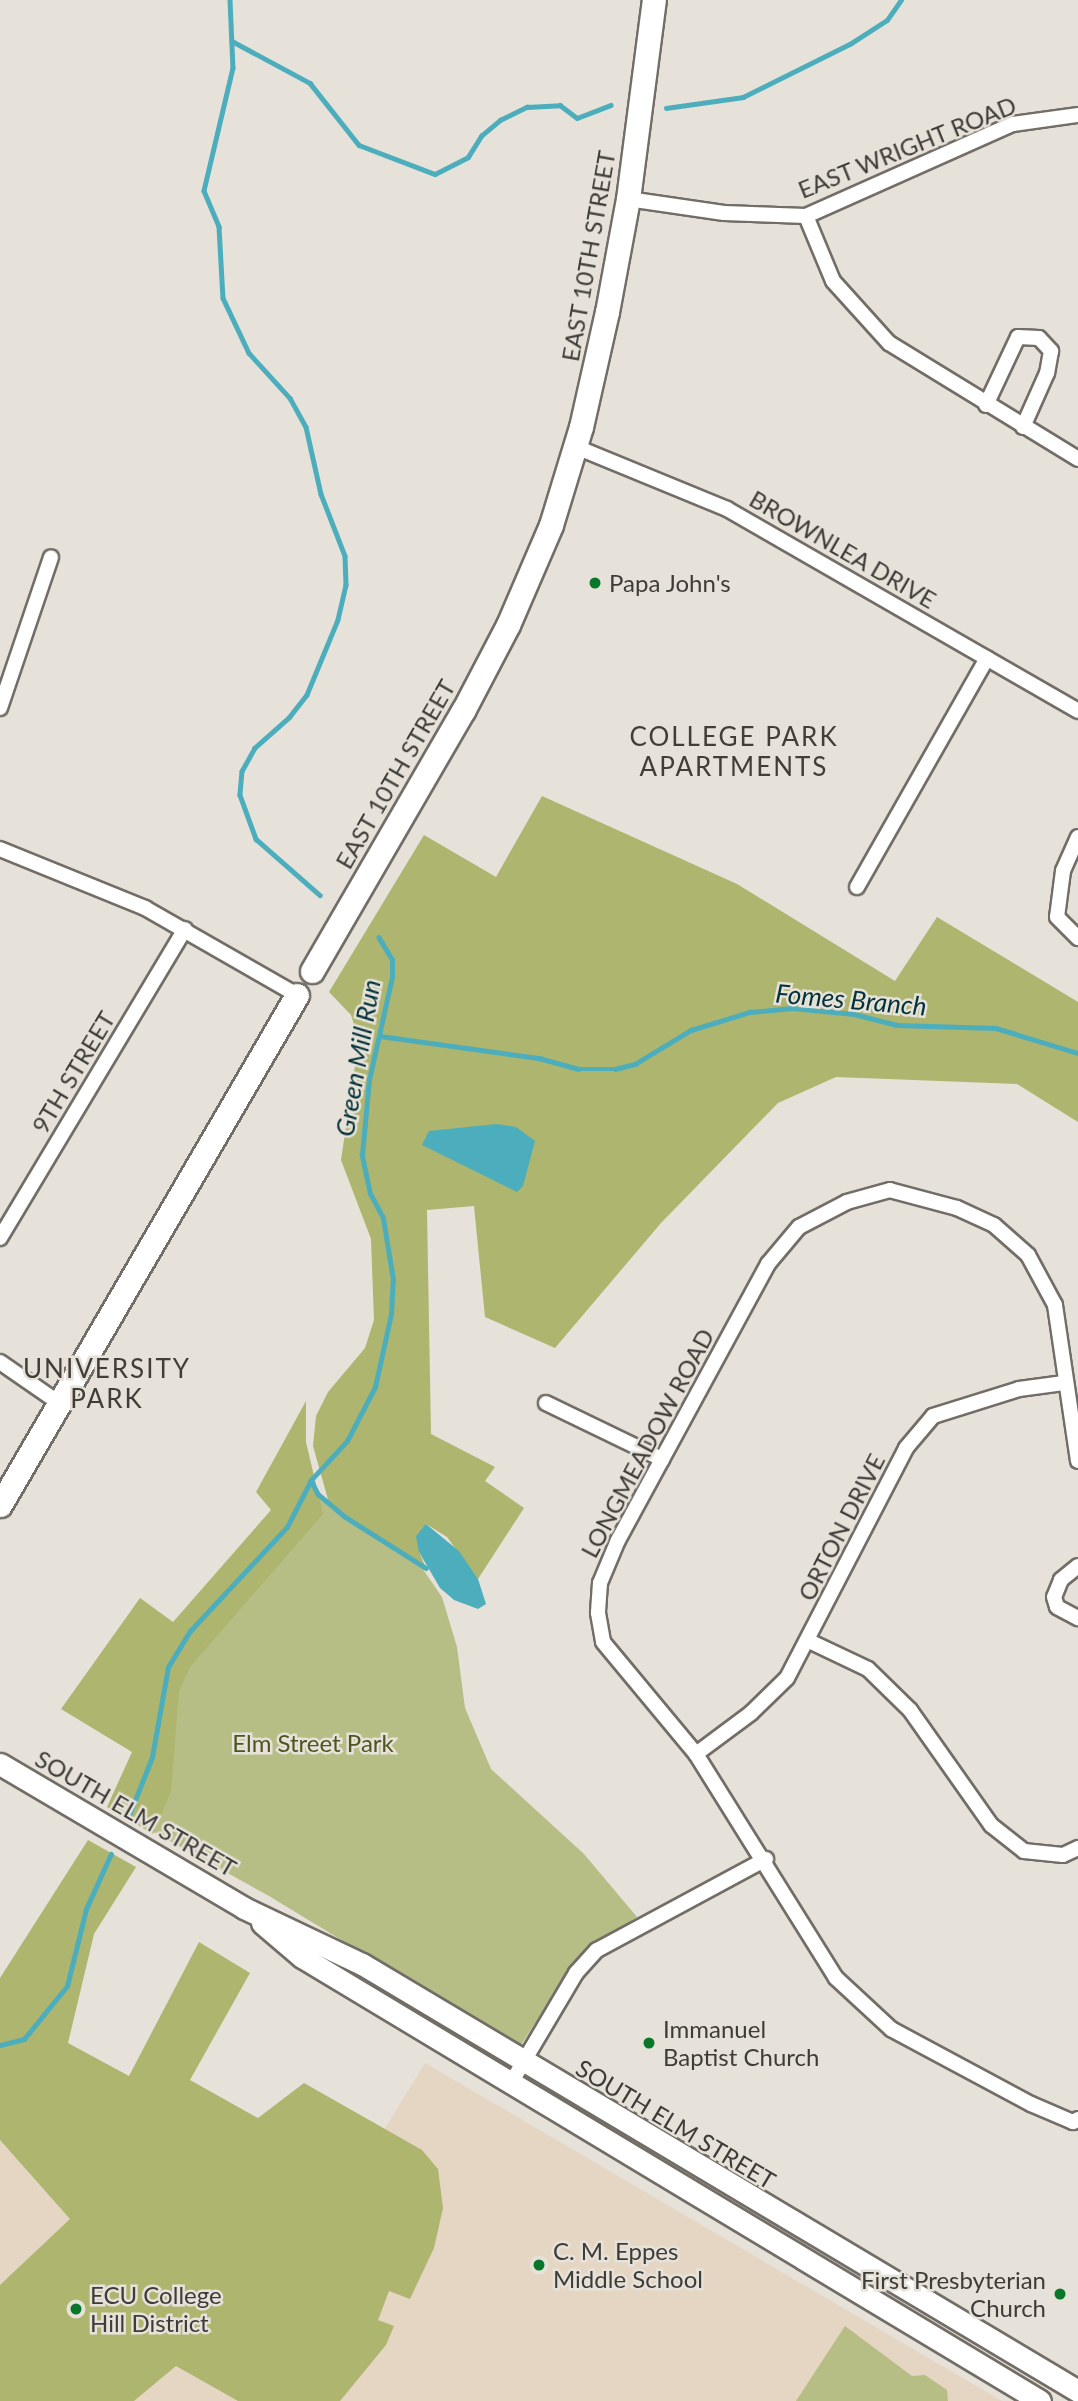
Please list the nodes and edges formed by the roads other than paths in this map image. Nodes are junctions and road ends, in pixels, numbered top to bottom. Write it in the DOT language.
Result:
graph roads {
  1 [pos="654,0"];
  2 [pos="1078,115"];
  3 [pos="628,200"];
  4 [pos="806,216"];
  5 [pos="986,405"];
  6 [pos="1023,427"];
  7 [pos="576,447"];
  8 [pos="1078,458"];
  9 [pos="51,557"];
  10 [pos="987,658"];
  11 [pos="0,708"];
  12 [pos="1078,711"];
  13 [pos="1078,836"];
  14 [pos="0,849"];
  15 [pos="857,887"];
  16 [pos="185,929"];
  17 [pos="1078,938"];
  18 [pos="312,971"];
  19 [pos="297,995"];
  20 [pos="0,1238"];
  21 [pos="0,1362"];
  22 [pos="1065,1383"];
  23 [pos="59,1403"];
  24 [pos="545,1403"];
  25 [pos="662,1459"];
  26 [pos="1078,1461"];
  27 [pos="0,1506"];
  28 [pos="1078,1566"];
  29 [pos="1078,1618"];
  30 [pos="809,1641"];
  31 [pos="696,1754"];
  32 [pos="0,1764"];
  33 [pos="1078,1848"];
  34 [pos="766,1859"];
  35 [pos="244,1908"];
  36 [pos="314,1938"];
  37 [pos="302,1957"];
  38 [pos="362,1964"];
  39 [pos="348,1985"];
  40 [pos="522,2063"];
  41 [pos="511,2083"];
  42 [pos="1078,2119"];
  43 [pos="629,2124"];
  44 [pos="616,2145"];
  45 [pos="802,2242"];
  46 [pos="946,2312"];
  47 [pos="933,2335"];
  48 [pos="1078,2390"];
  49 [pos="1040,2401"];
  1 -- 3 [label="main road, EAST 10TH STREET"];
  2 -- 4 [label="street, EAST WRIGHT ROAD"];
  3 -- 4 [label="street, EAST WRIGHT ROAD"];
  3 -- 7 [label="main road, EAST 10TH STREET"];
  4 -- 5 [label="street"];
  5 -- 6 [label="street"];
  5 -- 6 [label="street"];
  6 -- 8 [label="street"];
  7 -- 10 [label="street, BROWNLEA DRIVE"];
  7 -- 18 [label="main road, EAST 10TH STREET"];
  9 -- 11 [label="street"];
  10 -- 12 [label="street, BROWNLEA DRIVE"];
  10 -- 15 [label="street"];
  13 -- 17 [label="street"];
  14 -- 16 [label="street"];
  16 -- 19 [label="street"];
  16 -- 20 [label="street, 9TH STREET"];
  18 -- 19 [label="street, EAST 10TH STREET"];
  19 -- 23 [label="main road, EAST 10TH STREET"];
  21 -- 23 [label="street"];
  22 -- 25 [label="street, LONGMEADOW ROAD"];
  22 -- 26 [label="street, LONGMEADOW ROAD"];
  22 -- 30 [label="street, ORTON DRIVE"];
  23 -- 27 [label="main road, EAST 10TH STREET"];
  24 -- 25 [label="street"];
  25 -- 31 [label="street, LONGMEADOW ROAD"];
  28 -- 29 [label="street"];
  30 -- 31 [label="street, ORTON DRIVE"];
  30 -- 33 [label="street"];
  31 -- 34 [label="street, LONGMEADOW ROAD"];
  32 -- 35 [label="street, SOUTH ELM STREET"];
  34 -- 40 [label="street"];
  34 -- 42 [label="street, LONGMEADOW ROAD"];
  35 -- 36 [label="street, SOUTH ELM STREET"];
  35 -- 37 [label="street, SOUTH ELM STREET"];
  36 -- 37 [label="street"];
  36 -- 38 [label="street, SOUTH ELM STREET"];
  37 -- 39 [label="street, SOUTH ELM STREET"];
  38 -- 39 [label="street"];
  38 -- 40 [label="street, SOUTH ELM STREET"];
  39 -- 41 [label="street, SOUTH ELM STREET"];
  40 -- 41 [label="street"];
  40 -- 43 [label="street, SOUTH ELM STREET"];
  41 -- 44 [label="street, SOUTH ELM STREET"];
  43 -- 44 [label="street"];
  43 -- 45 [label="street, SOUTH ELM STREET"];
  44 -- 45 [label="street, SOUTH ELM STREET"];
  45 -- 46 [label="street, SOUTH ELM STREET"];
  45 -- 47 [label="street, SOUTH ELM STREET"];
  46 -- 47 [label="street"];
  46 -- 48 [label="street, SOUTH ELM STREET"];
  47 -- 49 [label="street, SOUTH ELM STREET"];
}
